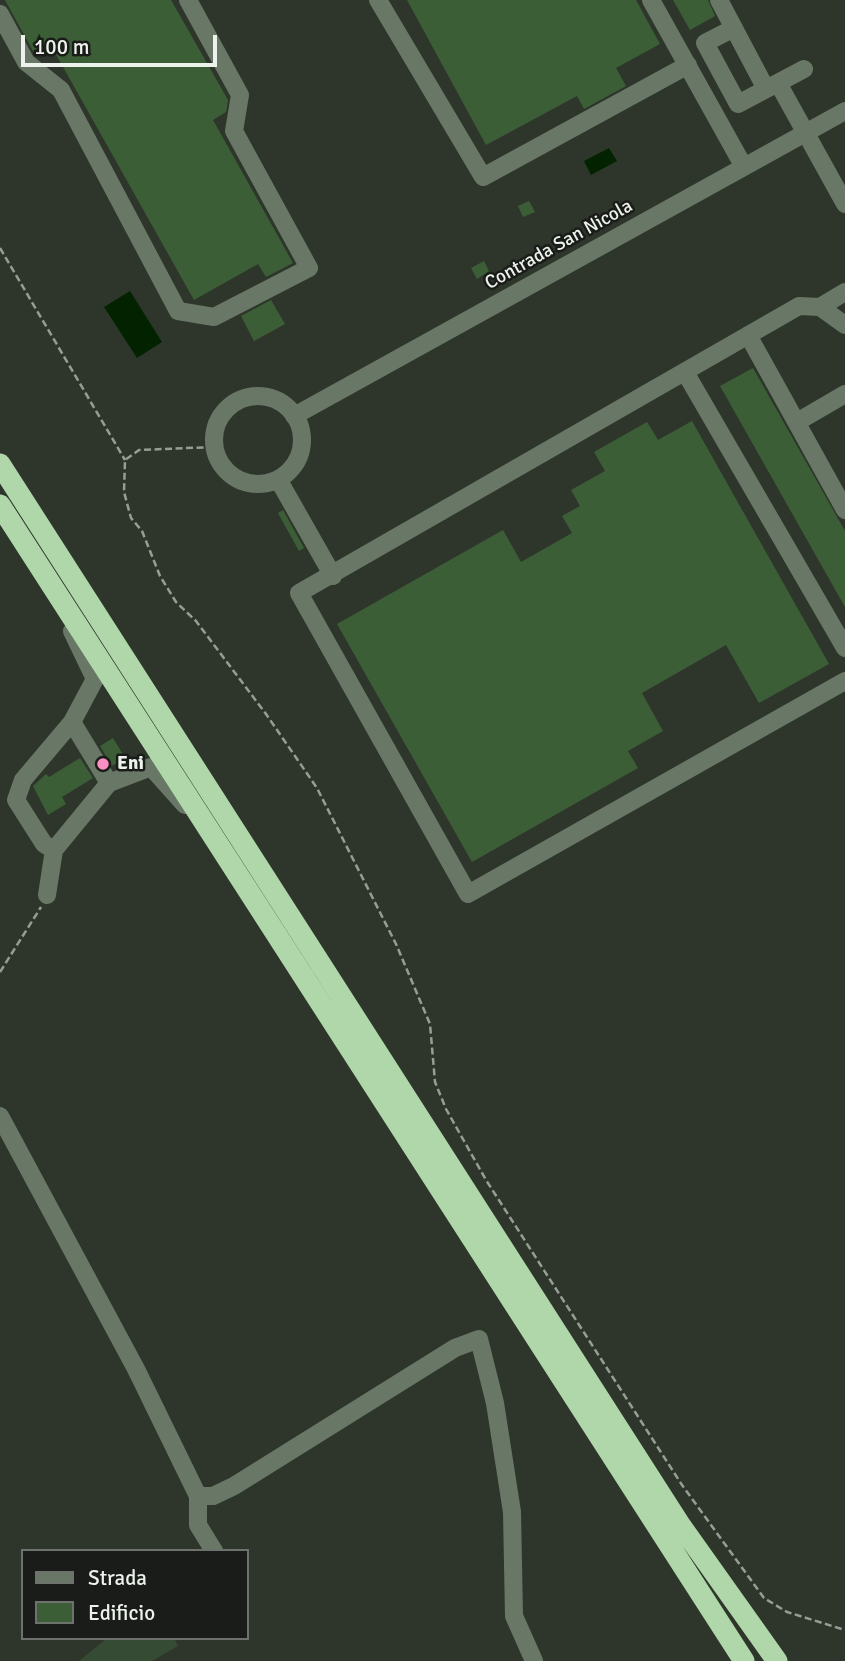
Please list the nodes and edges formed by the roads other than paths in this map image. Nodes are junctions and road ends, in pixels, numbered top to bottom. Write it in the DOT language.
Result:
graph roads {
  1 [pos="188,0"];
  2 [pos="378,0"];
  3 [pos="652,0"];
  4 [pos="719,0"];
  5 [pos="0,14"];
  6 [pos="734,28"];
  7 [pos="688,65"];
  8 [pos="804,69"];
  9 [pos="772,86"];
  10 [pos="845,111"];
  11 [pos="805,133"];
  12 [pos="744,167"];
  13 [pos="845,204"];
  14 [pos="845,292"];
  15 [pos="820,307"];
  16 [pos="845,326"];
  17 [pos="748,335"];
  18 [pos="685,372"];
  19 [pos="845,394"];
  20 [pos="294,415"];
  21 [pos="797,422"];
  22 [pos="0,464"];
  23 [pos="278,479"];
  24 [pos="0,505"];
  25 [pos="845,510"];
  26 [pos="42,571"];
  27 [pos="333,576"];
  28 [pos="845,648"];
  29 [pos="845,681"];
  30 [pos="72,722"];
  31 [pos="109,783"];
  32 [pos="211,833"];
  33 [pos="54,850"];
  34 [pos="47,895"];
  35 [pos="0,1116"];
  36 [pos="198,1496"];
  37 [pos="213,1549"];
  38 [pos="764,1641"];
  39 [pos="534,1661"];
  40 [pos="744,1661"];
  41 [pos="777,1661"];
  42 [pos="784,1661"];
  1 -- 5 [label="street"];
  2 -- 7 [label="street"];
  3 -- 7 [label="street"];
  4 -- 6 [label="street"];
  6 -- 9 [label="street"];
  6 -- 9 [label="street"];
  7 -- 12 [label="street"];
  8 -- 9 [label="street"];
  9 -- 11 [label="street"];
  10 -- 11 [label="street, Contrada San Nicola"];
  11 -- 12 [label="street, Contrada San Nicola"];
  11 -- 13 [label="street"];
  12 -- 20 [label="street, Contrada San Nicola"];
  14 -- 15 [label="street"];
  15 -- 16 [label="street"];
  15 -- 17 [label="street"];
  17 -- 18 [label="street"];
  17 -- 21 [label="street"];
  18 -- 27 [label="street"];
  18 -- 28 [label="street"];
  19 -- 21 [label="street"];
  20 -- 23 [label="street"];
  20 -- 23 [label="street"];
  21 -- 25 [label="street"];
  22 -- 38 [label="highway"];
  23 -- 27 [label="street"];
  24 -- 26 [label="highway"];
  26 -- 30 [label="street"];
  26 -- 32 [label="highway"];
  27 -- 29 [label="street"];
  30 -- 31 [label="street"];
  30 -- 33 [label="street"];
  31 -- 32 [label="street"];
  31 -- 33 [label="street"];
  32 -- 40 [label="highway"];
  33 -- 34 [label="street"];
  35 -- 36 [label="street"];
  36 -- 37 [label="street"];
  36 -- 39 [label="street"];
  38 -- 41 [label="highway"];
  38 -- 42 [label="highway"];
}
